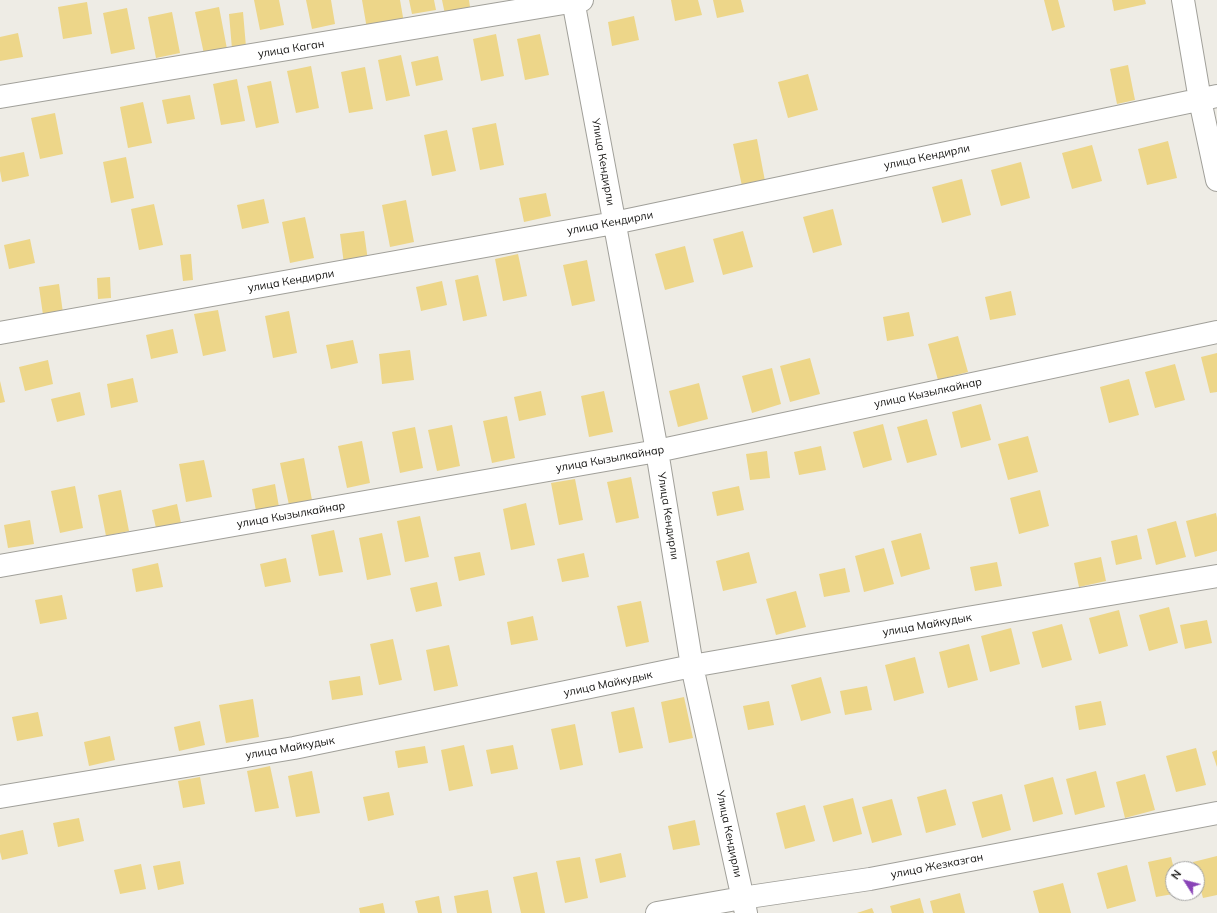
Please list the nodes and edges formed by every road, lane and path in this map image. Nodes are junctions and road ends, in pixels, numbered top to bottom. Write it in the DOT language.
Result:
graph roads {
  1 [pos="1182,0"];
  2 [pos="576,1"];
  3 [pos="0,97"];
  4 [pos="1209,98"];
  5 [pos="1217,180"];
  6 [pos="614,223"];
  7 [pos="1217,332"];
  8 [pos="0,333"];
  9 [pos="657,451"];
  10 [pos="0,566"];
  11 [pos="1217,576"];
  12 [pos="692,666"];
  13 [pos="0,797"];
  14 [pos="1217,813"];
  15 [pos="744,905"];
  16 [pos="657,913"];
  1 -- 4 [label="street"];
  2 -- 3 [label="street, улица Каган"];
  2 -- 6 [label="street, Улица Кендирли"];
  4 -- 5 [label="street"];
  4 -- 6 [label="street, улица Кендирли"];
  6 -- 8 [label="street, улица Кендирли"];
  6 -- 9 [label="street, Улица Кендирли"];
  7 -- 9 [label="street, улица Кызылкайнар"];
  9 -- 10 [label="street, улица Кызылкайнар"];
  9 -- 12 [label="street, Улица Кендирли"];
  11 -- 12 [label="street, улица Майкудык"];
  12 -- 13 [label="street, улица Майкудык"];
  12 -- 15 [label="street, Улица Кендирли"];
  14 -- 15 [label="street, улица Жезказган"];
  15 -- 16 [label="street, улица Жезказган"];
}
